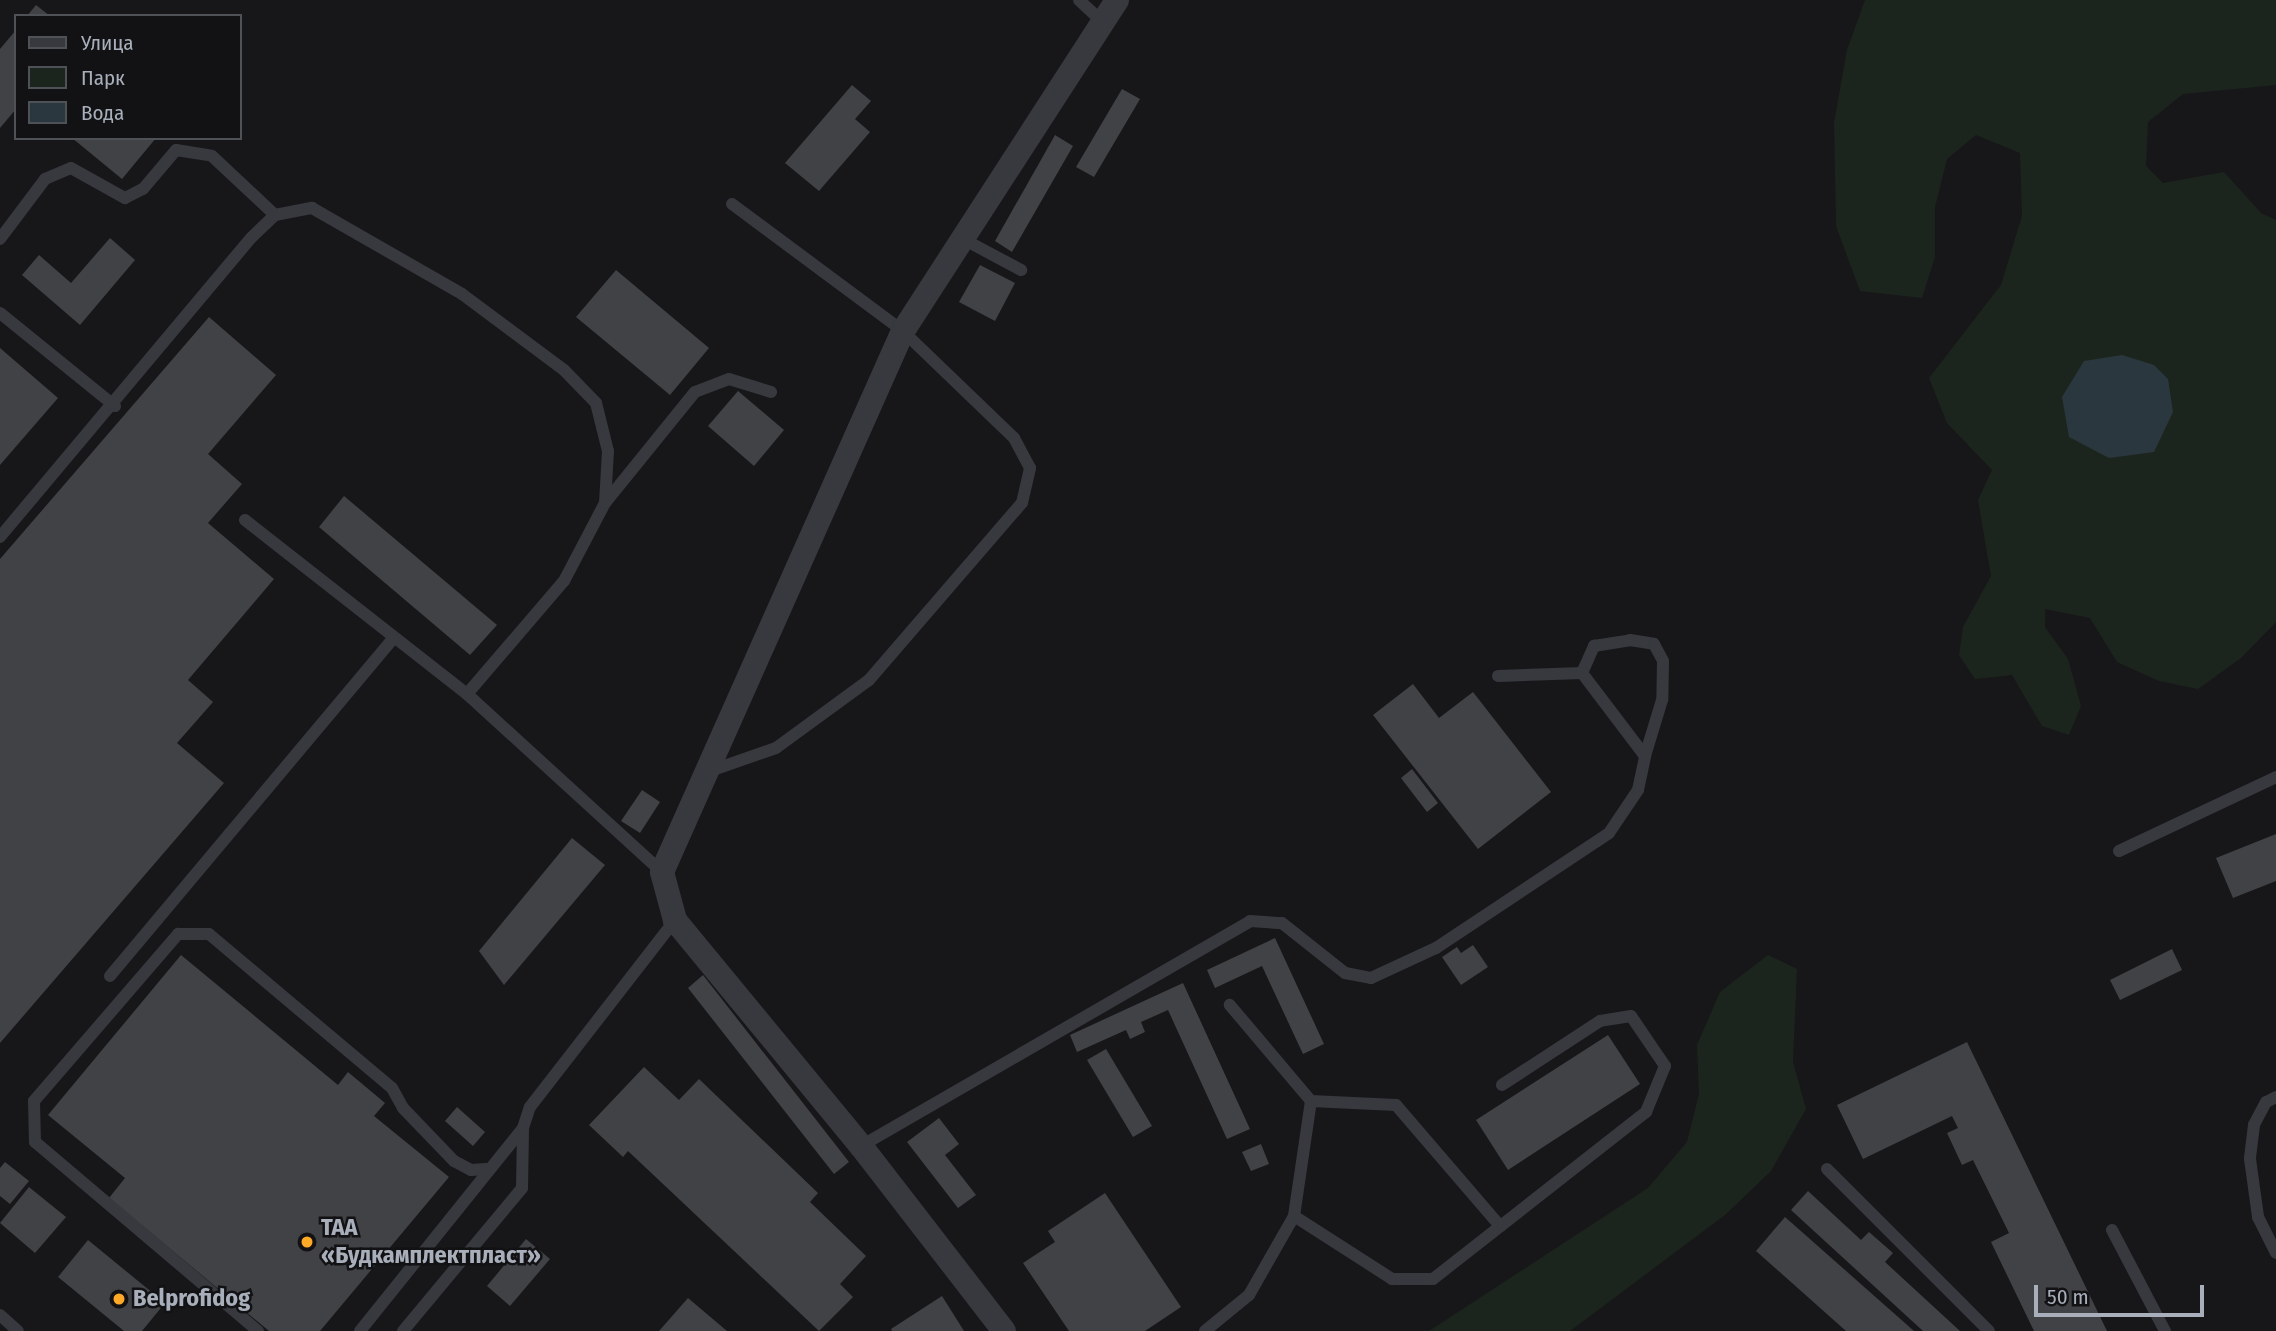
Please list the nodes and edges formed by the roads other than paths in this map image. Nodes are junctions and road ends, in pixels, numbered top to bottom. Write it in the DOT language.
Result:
graph roads {
  1 [pos="1079,0"];
  2 [pos="1117,0"];
  3 [pos="1103,22"];
  4 [pos="732,204"];
  5 [pos="275,215"];
  6 [pos="0,239"];
  7 [pos="963,239"];
  8 [pos="1021,270"];
  9 [pos="0,313"];
  10 [pos="903,331"];
  11 [pos="771,392"];
  12 [pos="115,406"];
  13 [pos="605,503"];
  14 [pos="245,520"];
  15 [pos="0,537"];
  16 [pos="394,638"];
  17 [pos="1582,673"];
  18 [pos="1498,676"];
  19 [pos="467,694"];
  20 [pos="1645,755"];
  21 [pos="706,773"];
  22 [pos="2276,777"];
  23 [pos="2119,851"];
  24 [pos="662,872"];
  25 [pos="675,920"];
  26 [pos="110,976"];
  27 [pos="1230,1005"];
  28 [pos="1502,1085"];
  29 [pos="2276,1097"];
  30 [pos="1311,1101"];
  31 [pos="523,1128"];
  32 [pos="862,1146"];
  33 [pos="486,1169"];
  34 [pos="1827,1169"];
  35 [pos="1294,1216"];
  36 [pos="1500,1226"];
  37 [pos="2112,1230"];
  38 [pos="2276,1253"];
  39 [pos="0,1315"];
  40 [pos="18,1331"];
  41 [pos="258,1331"];
  42 [pos="360,1331"];
  43 [pos="404,1331"];
  44 [pos="1004,1331"];
  45 [pos="1205,1331"];
  46 [pos="1989,1331"];
  47 [pos="2165,1331"];
  1 -- 3 [label="lane"];
  2 -- 3 [label="street"];
  3 -- 7 [label="street"];
  4 -- 10 [label="lane"];
  5 -- 6 [label="lane"];
  5 -- 12 [label="lane"];
  5 -- 13 [label="lane"];
  7 -- 8 [label="lane"];
  7 -- 10 [label="street"];
  9 -- 12 [label="lane"];
  10 -- 21 [label="street"];
  10 -- 21 [label="lane"];
  11 -- 13 [label="lane"];
  12 -- 15 [label="lane"];
  13 -- 19 [label="lane"];
  14 -- 16 [label="lane"];
  16 -- 19 [label="lane"];
  16 -- 26 [label="lane"];
  17 -- 18 [label="lane"];
  17 -- 20 [label="lane"];
  17 -- 20 [label="lane"];
  19 -- 24 [label="lane"];
  20 -- 32 [label="lane"];
  21 -- 24 [label="street"];
  22 -- 23 [label="lane"];
  24 -- 25 [label="street"];
  25 -- 31 [label="lane"];
  25 -- 32 [label="street"];
  27 -- 30 [label="lane"];
  28 -- 36 [label="lane"];
  29 -- 38 [label="lane"];
  30 -- 35 [label="lane"];
  30 -- 36 [label="lane"];
  31 -- 33 [label="lane"];
  31 -- 43 [label="lane"];
  32 -- 44 [label="street"];
  33 -- 41 [label="lane"];
  33 -- 42 [label="lane"];
  34 -- 46 [label="lane"];
  35 -- 36 [label="lane"];
  35 -- 45 [label="lane"];
  37 -- 47 [label="lane"];
  39 -- 40 [label="lane"];
}
